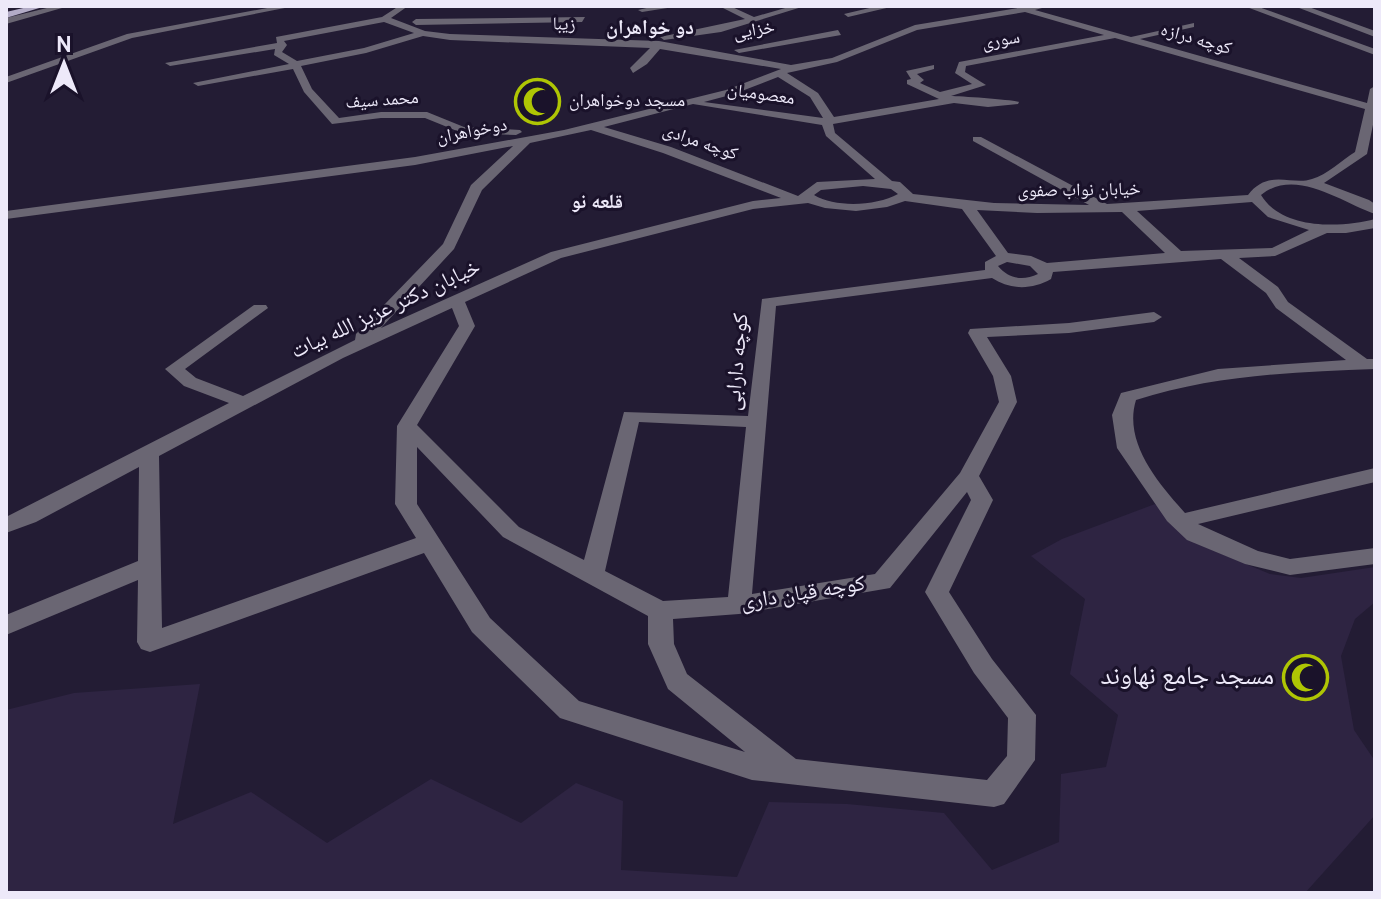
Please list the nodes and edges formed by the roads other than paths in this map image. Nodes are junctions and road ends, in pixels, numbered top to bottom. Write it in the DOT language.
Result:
graph roads {
  1 [pos="19,6"];
  2 [pos="42,6"];
  3 [pos="65,6"];
  4 [pos="291,6"];
  5 [pos="404,6"];
  6 [pos="504,6"];
  7 [pos="676,6"];
  8 [pos="723,6"];
  9 [pos="801,6"];
  10 [pos="891,6"];
  11 [pos="1045,6"];
  12 [pos="1248,6"];
  13 [pos="1298,6"];
  14 [pos="657,7"];
  15 [pos="1019,8"];
  16 [pos="642,10"];
  17 [pos="848,14"];
  18 [pos="6,15"];
  19 [pos="385,19"];
  20 [pos="582,19"];
  21 [pos="509,20"];
  22 [pos="754,20"];
  23 [pos="396,22"];
  24 [pos="1191,25"];
  25 [pos="423,33"];
  26 [pos="838,33"];
  27 [pos="1375,34"];
  28 [pos="1119,35"];
  29 [pos="1131,39"];
  30 [pos="618,41"];
  31 [pos="659,44"];
  32 [pos="282,45"];
  33 [pos="723,52"];
  34 [pos="1375,52"];
  35 [pos="170,63"];
  36 [pos="296,65"];
  37 [pos="931,67"];
  38 [pos="791,68"];
  39 [pos="633,70"];
  40 [pos="777,72"];
  41 [pos="6,80"];
  42 [pos="198,83"];
  43 [pos="942,95"];
  44 [pos="1373,98"];
  45 [pos="958,99"];
  46 [pos="1014,102"];
  47 [pos="690,103"];
  48 [pos="827,122"];
  49 [pos="590,126"];
  50 [pos="570,131"];
  51 [pos="977,139"];
  52 [pos="526,140"];
  53 [pos="1361,154"];
  54 [pos="1375,155"];
  55 [pos="887,183"];
  56 [pos="1312,185"];
  57 [pos="905,197"];
  58 [pos="1254,198"];
  59 [pos="802,199"];
  60 [pos="968,207"];
  61 [pos="1127,209"];
  62 [pos="1107,210"];
  63 [pos="1375,210"];
  64 [pos="6,215"];
  65 [pos="1373,226"];
  66 [pos="1325,228"];
  67 [pos="1226,255"];
  68 [pos="1177,256"];
  69 [pos="999,265"];
  70 [pos="1044,268"];
  71 [pos="456,299"];
  72 [pos="260,308"];
  73 [pos="1154,317"];
  74 [pos="355,346"];
  75 [pos="1369,364"];
  76 [pos="245,403"];
  77 [pos="757,422"];
  78 [pos="407,426"];
  79 [pos="149,454"];
  80 [pos="1375,475"];
  81 [pos="969,476"];
  82 [pos="1181,521"];
  83 [pos="6,525"];
  84 [pos="430,542"];
  85 [pos="1375,556"];
  86 [pos="149,566"];
  87 [pos="592,575"];
  88 [pos="739,605"];
  89 [pos="660,611"];
  90 [pos="6,625"];
  91 [pos="789,771"];
  1 -- 18 [label="main road"];
  2 -- 18 [label="main road"];
  3 -- 18 [label="street"];
  4 -- 41 [label="street"];
  5 -- 19 [label="street"];
  6 -- 21 [label="street"];
  7 -- 14 [label="street"];
  8 -- 22 [label="street"];
  9 -- 22 [label="street"];
  10 -- 17 [label="street"];
  11 -- 15 [label="street, دوخواهران"];
  12 -- 34 [label="street"];
  13 -- 27 [label="street"];
  14 -- 16 [label="street"];
  15 -- 28 [label="street, کوچه درازه"];
  15 -- 38 [label="street, دوخواهران"];
  19 -- 23 [label="street, زیبا"];
  19 -- 32 [label="street"];
  20 -- 21 [label="street"];
  21 -- 23 [label="street"];
  22 -- 30 [label="street"];
  23 -- 25 [label="street, زیبا"];
  24 -- 29 [label="street"];
  25 -- 30 [label="street, زیبا"];
  25 -- 36 [label="street"];
  26 -- 33 [label="street, خزایی"];
  28 -- 29 [label="street, کوچه درازه"];
  28 -- 43 [label="street, سوری"];
  29 -- 44 [label="street, کوچه درازه"];
  30 -- 31 [label="street, زیبا"];
  31 -- 33 [label="street, زیبا"];
  31 -- 39 [label="street"];
  32 -- 35 [label="street"];
  32 -- 36 [label="street"];
  33 -- 38 [label="street, زیبا"];
  36 -- 42 [label="street"];
  36 -- 50 [label="street, محمد سیف"];
  37 -- 43 [label="street"];
  38 -- 40 [label="street, دوخواهران"];
  40 -- 47 [label="street, دوخواهران"];
  40 -- 48 [label="street"];
  43 -- 45 [label="street"];
  44 -- 53 [label="street"];
  45 -- 46 [label="street"];
  45 -- 48 [label="street, معصومیان"];
  47 -- 48 [label="street, معصومیان"];
  47 -- 49 [label="street, دوخواهران"];
  48 -- 55 [label="street"];
  49 -- 50 [label="street, دوخواهران"];
  49 -- 59 [label="street, کوچه مرادی"];
  50 -- 52 [label="street, دوخواهران"];
  51 -- 62 [label="street"];
  52 -- 64 [label="street, دوخواهران"];
  52 -- 74 [label="street"];
  53 -- 54 [label="street"];
  53 -- 56 [label="street"];
  55 -- 57 [label="street"];
  55 -- 59 [label="street"];
  56 -- 58 [label="street, خیابان نواب صفوی"];
  56 -- 63 [label="street, خیابان نواب صفوی"];
  57 -- 59 [label="street"];
  57 -- 60 [label="street, خیابان نواب صفوی"];
  58 -- 61 [label="street, خیابان نواب صفوی"];
  58 -- 66 [label="street"];
  59 -- 71 [label="street, خیابان دکتر عزیز الله بیات"];
  60 -- 62 [label="street, خیابان نواب صفوی"];
  60 -- 69 [label="street"];
  61 -- 62 [label="street, خیابان نواب صفوی"];
  61 -- 68 [label="street"];
  65 -- 66 [label="street"];
  66 -- 67 [label="street"];
  67 -- 68 [label="street"];
  67 -- 75 [label="street"];
  68 -- 70 [label="street"];
  69 -- 70 [label="street"];
  69 -- 70 [label="street"];
  69 -- 77 [label="street, کوچه دارابی"];
  71 -- 74 [label="street, خیابان دکتر عزیز الله بیات"];
  71 -- 78 [label="street"];
  72 -- 76 [label="street"];
  73 -- 81 [label="street, کوچه قپان داری"];
  74 -- 76 [label="street, خیابان دکتر عزیز الله بیات"];
  75 -- 82 [label="street"];
  76 -- 79 [label="street, خیابان دکتر عزیز الله بیات"];
  77 -- 87 [label="street"];
  77 -- 88 [label="street, کوچه دارابی"];
  78 -- 84 [label="street"];
  78 -- 87 [label="street"];
  79 -- 83 [label="street, خیابان دکتر عزیز الله بیات"];
  79 -- 86 [label="street"];
  80 -- 82 [label="street"];
  81 -- 88 [label="street, کوچه قپان داری"];
  81 -- 91 [label="street"];
  82 -- 85 [label="street"];
  84 -- 86 [label="street"];
  84 -- 91 [label="street"];
  86 -- 90 [label="street"];
  87 -- 89 [label="street"];
  88 -- 89 [label="street, کوچه قپان داری"];
  89 -- 91 [label="street"];
}
